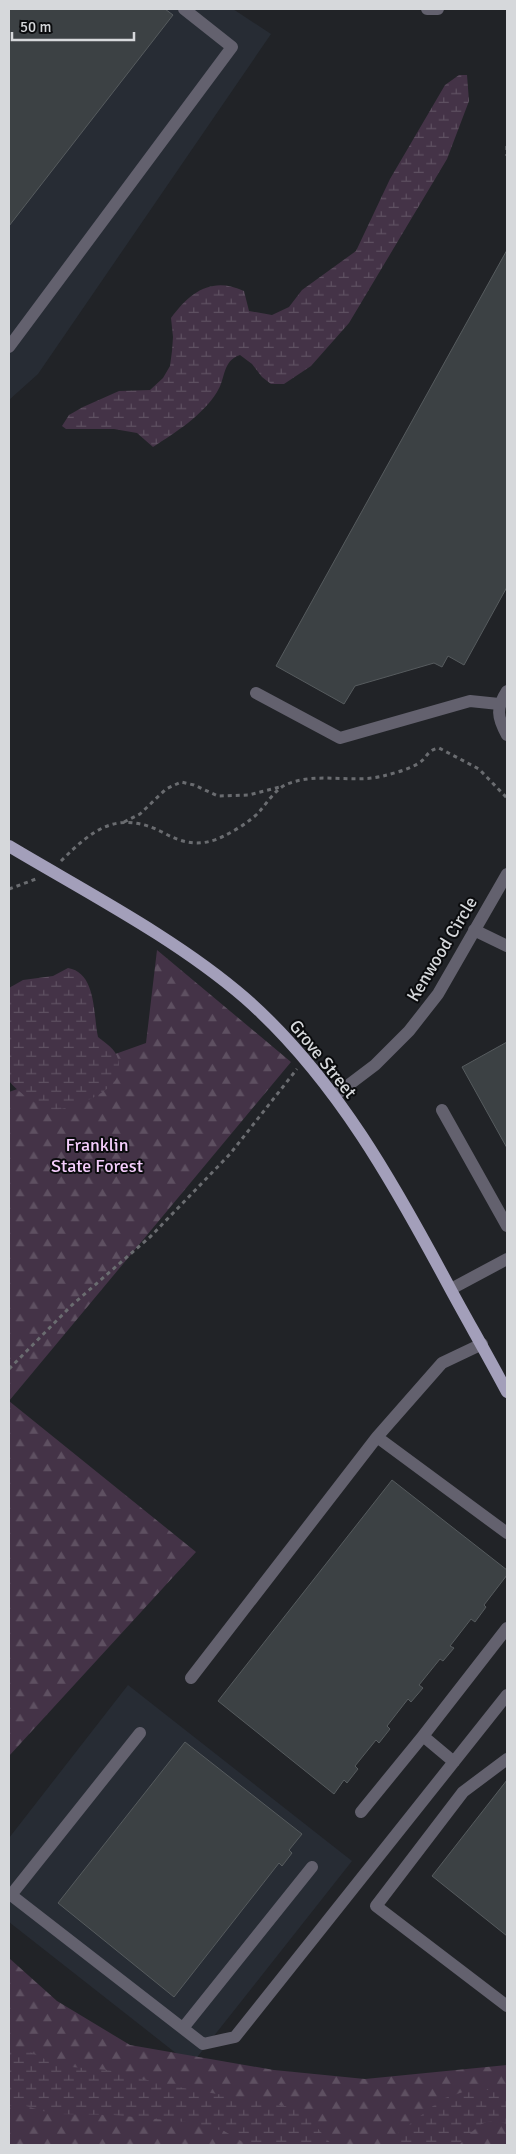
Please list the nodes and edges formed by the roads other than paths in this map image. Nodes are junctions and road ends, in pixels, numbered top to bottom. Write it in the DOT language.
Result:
graph roads {
  1 [pos="184,9"];
  2 [pos="427,9"];
  3 [pos="438,9"];
  4 [pos="9,347"];
  5 [pos="507,691"];
  6 [pos="256,693"];
  7 [pos="499,704"];
  8 [pos="507,735"];
  9 [pos="9,846"];
  10 [pos="507,874"];
  11 [pos="474,930"];
  12 [pos="507,946"];
  13 [pos="334,1096"];
  14 [pos="442,1110"];
  15 [pos="507,1226"];
  16 [pos="507,1259"];
  17 [pos="451,1289"];
  18 [pos="482,1344"];
  19 [pos="507,1392"];
  20 [pos="377,1437"];
  21 [pos="507,1532"];
  22 [pos="507,1628"];
  23 [pos="191,1678"];
  24 [pos="505,1702"];
  25 [pos="140,1733"];
  26 [pos="423,1736"];
  27 [pos="507,1759"];
  28 [pos="454,1762"];
  29 [pos="361,1812"];
  30 [pos="312,1868"];
  31 [pos="507,2006"];
  32 [pos="183,2028"];
  1 -- 4 [label="street"];
  2 -- 3 [label="street"];
  5 -- 7 [label="street"];
  6 -- 7 [label="street"];
  7 -- 8 [label="street"];
  9 -- 13 [label="main road, Grove Street"];
  10 -- 11 [label="street, Kenwood Circle"];
  11 -- 12 [label="street"];
  11 -- 13 [label="street, Kenwood Circle"];
  13 -- 17 [label="main road, Grove Street"];
  14 -- 15 [label="street"];
  16 -- 17 [label="street"];
  17 -- 18 [label="main road, Grove Street"];
  18 -- 19 [label="main road, Grove Street"];
  18 -- 20 [label="street"];
  20 -- 21 [label="street"];
  20 -- 23 [label="street"];
  22 -- 26 [label="street"];
  24 -- 28 [label="street"];
  25 -- 32 [label="street"];
  26 -- 28 [label="street"];
  26 -- 29 [label="street"];
  27 -- 31 [label="street"];
  28 -- 32 [label="street"];
  30 -- 32 [label="street"];
}
